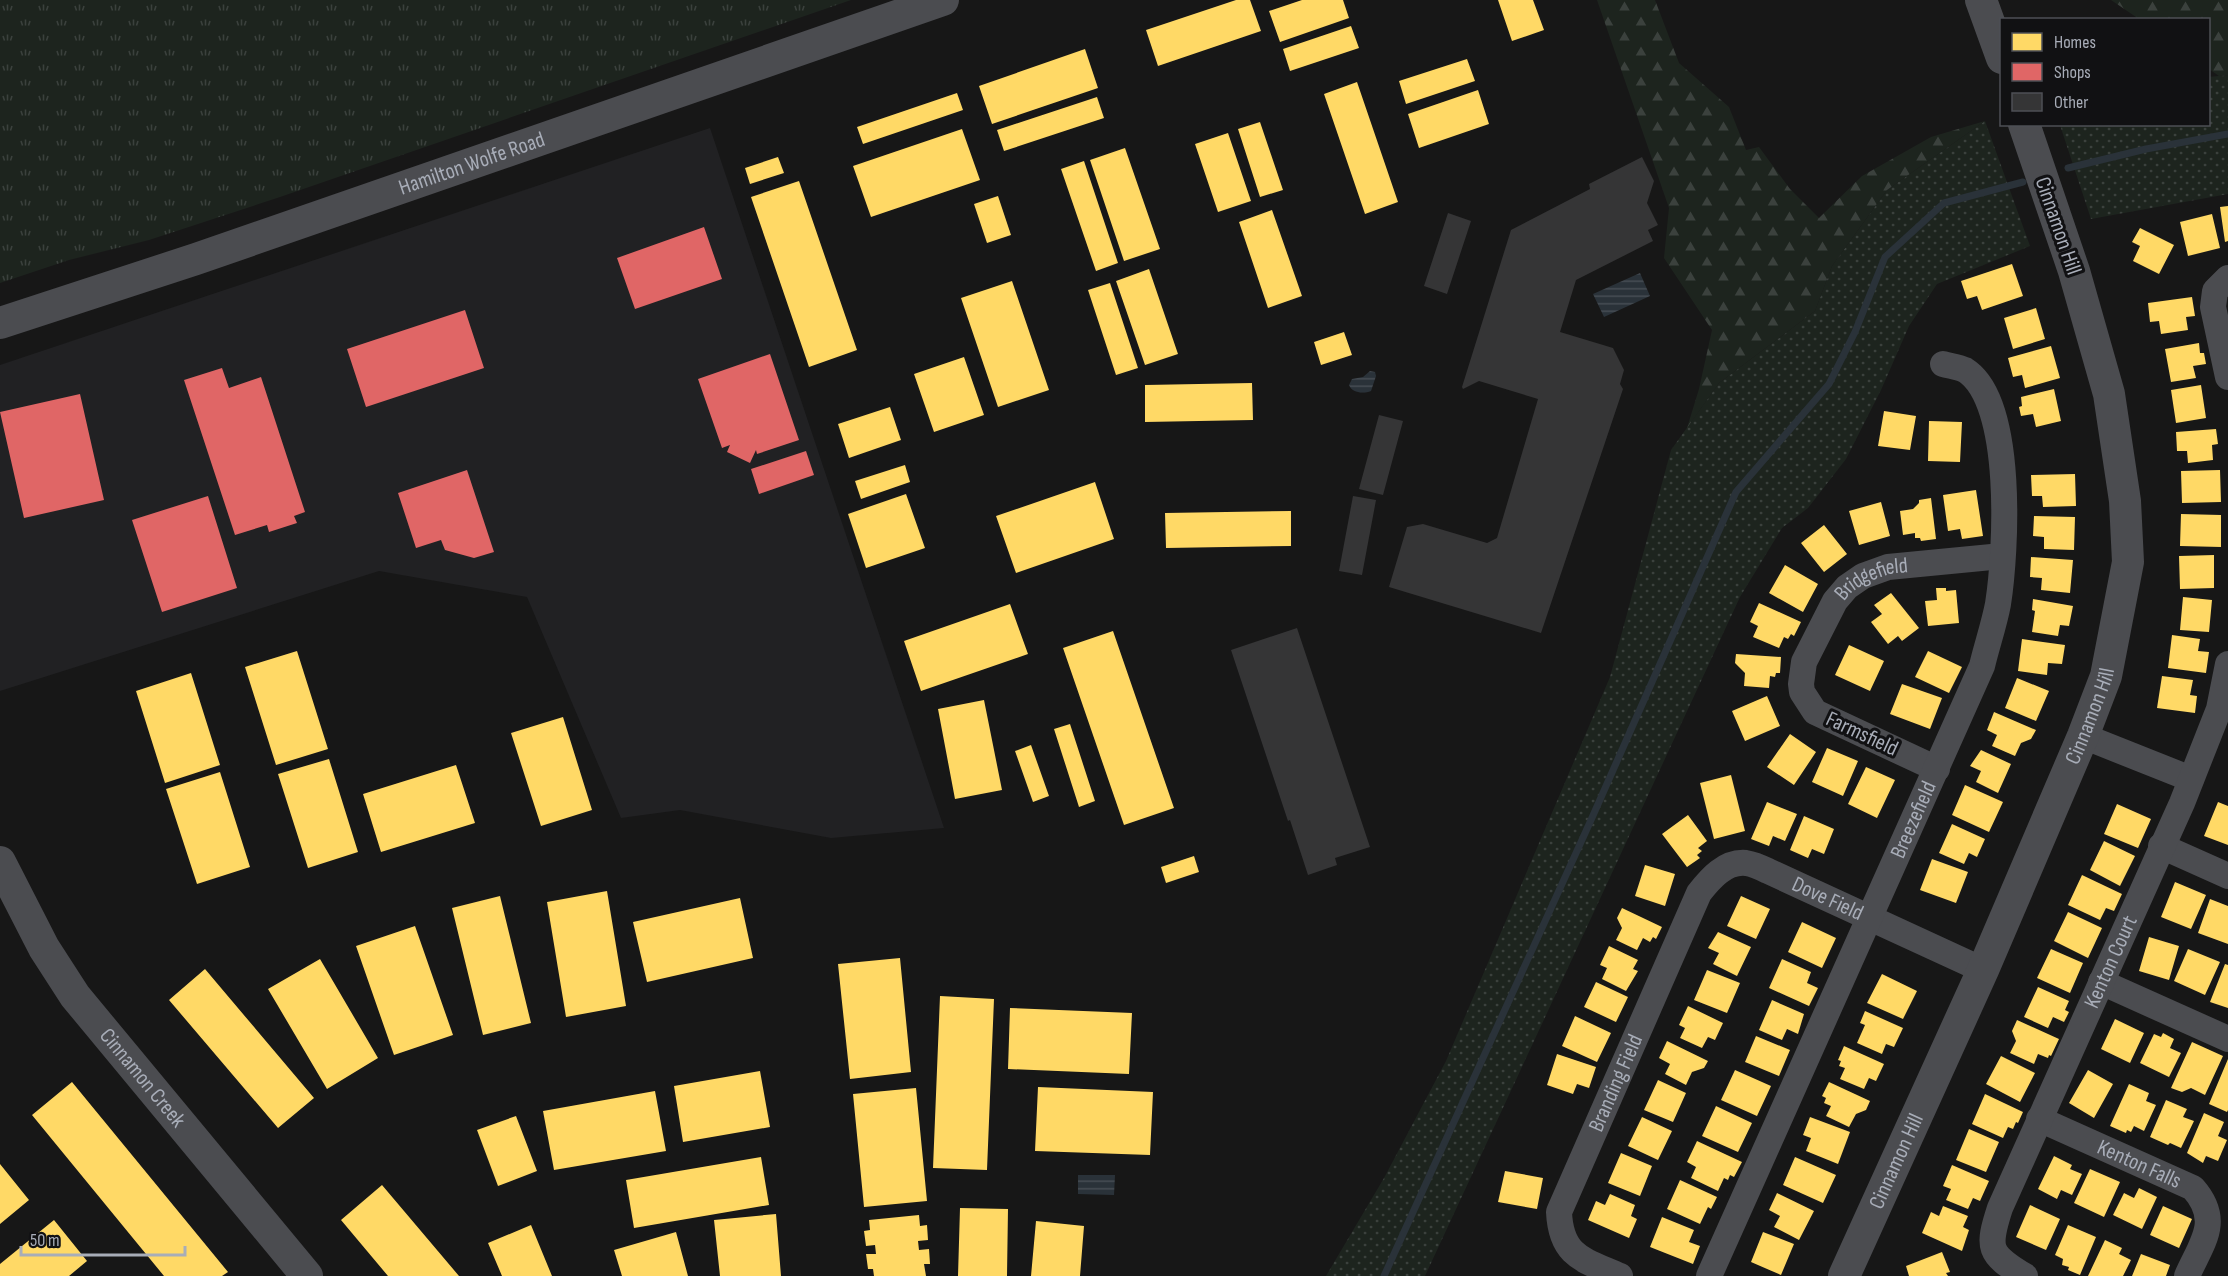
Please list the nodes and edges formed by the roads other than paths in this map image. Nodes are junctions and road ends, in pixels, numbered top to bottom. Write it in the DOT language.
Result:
graph roads {
  1 [pos="943,0"];
  2 [pos="1981,0"];
  3 [pos="2000,55"];
  4 [pos="2025,126"];
  5 [pos="2224,281"];
  6 [pos="1,322"];
  7 [pos="1943,364"];
  8 [pos="2228,377"];
  9 [pos="2002,556"];
  10 [pos="2228,664"];
  11 [pos="1801,684"];
  12 [pos="2223,711"];
  13 [pos="2083,736"];
  14 [pos="1937,769"];
  15 [pos="2191,779"];
  16 [pos="2161,846"];
  17 [pos="0,862"];
  18 [pos="1720,871"];
  19 [pos="2228,876"];
  20 [pos="1871,917"];
  21 [pos="1983,969"];
  22 [pos="2101,982"];
  23 [pos="2228,1039"];
  24 [pos="2039,1119"];
  25 [pos="2189,1271"];
  26 [pos="307,1276"];
  27 [pos="1620,1276"];
  28 [pos="1709,1276"];
  29 [pos="1845,1276"];
  30 [pos="2025,1276"];
  1 -- 6 [label="street, Hamilton Wolfe Road"];
  2 -- 3 [label="street"];
  4 -- 13 [label="street, Cinnamon Hill"];
  5 -- 8 [label="street"];
  7 -- 9 [label="street, Breezefield"];
  9 -- 11 [label="street, Bridgefield"];
  9 -- 14 [label="street, Breezefield"];
  10 -- 12 [label="street, Kenton Court"];
  11 -- 14 [label="street, Farmsfield"];
  12 -- 15 [label="street, Kenton Court"];
  13 -- 15 [label="street"];
  13 -- 21 [label="street, Cinnamon Hill"];
  14 -- 20 [label="street, Breezefield"];
  15 -- 16 [label="street, Kenton Court"];
  16 -- 19 [label="street"];
  16 -- 22 [label="street, Kenton Court"];
  17 -- 26 [label="street, Cinnamon Creek"];
  18 -- 20 [label="street, Dove Field"];
  18 -- 27 [label="street, Branding Field"];
  20 -- 21 [label="street, Dove Field"];
  20 -- 28 [label="street, Breezefield"];
  21 -- 29 [label="street, Cinnamon Hill"];
  22 -- 23 [label="street"];
  22 -- 24 [label="street, Kenton Court"];
  24 -- 25 [label="street, Kenton Falls"];
  24 -- 30 [label="street, Kenton Court"];
}
